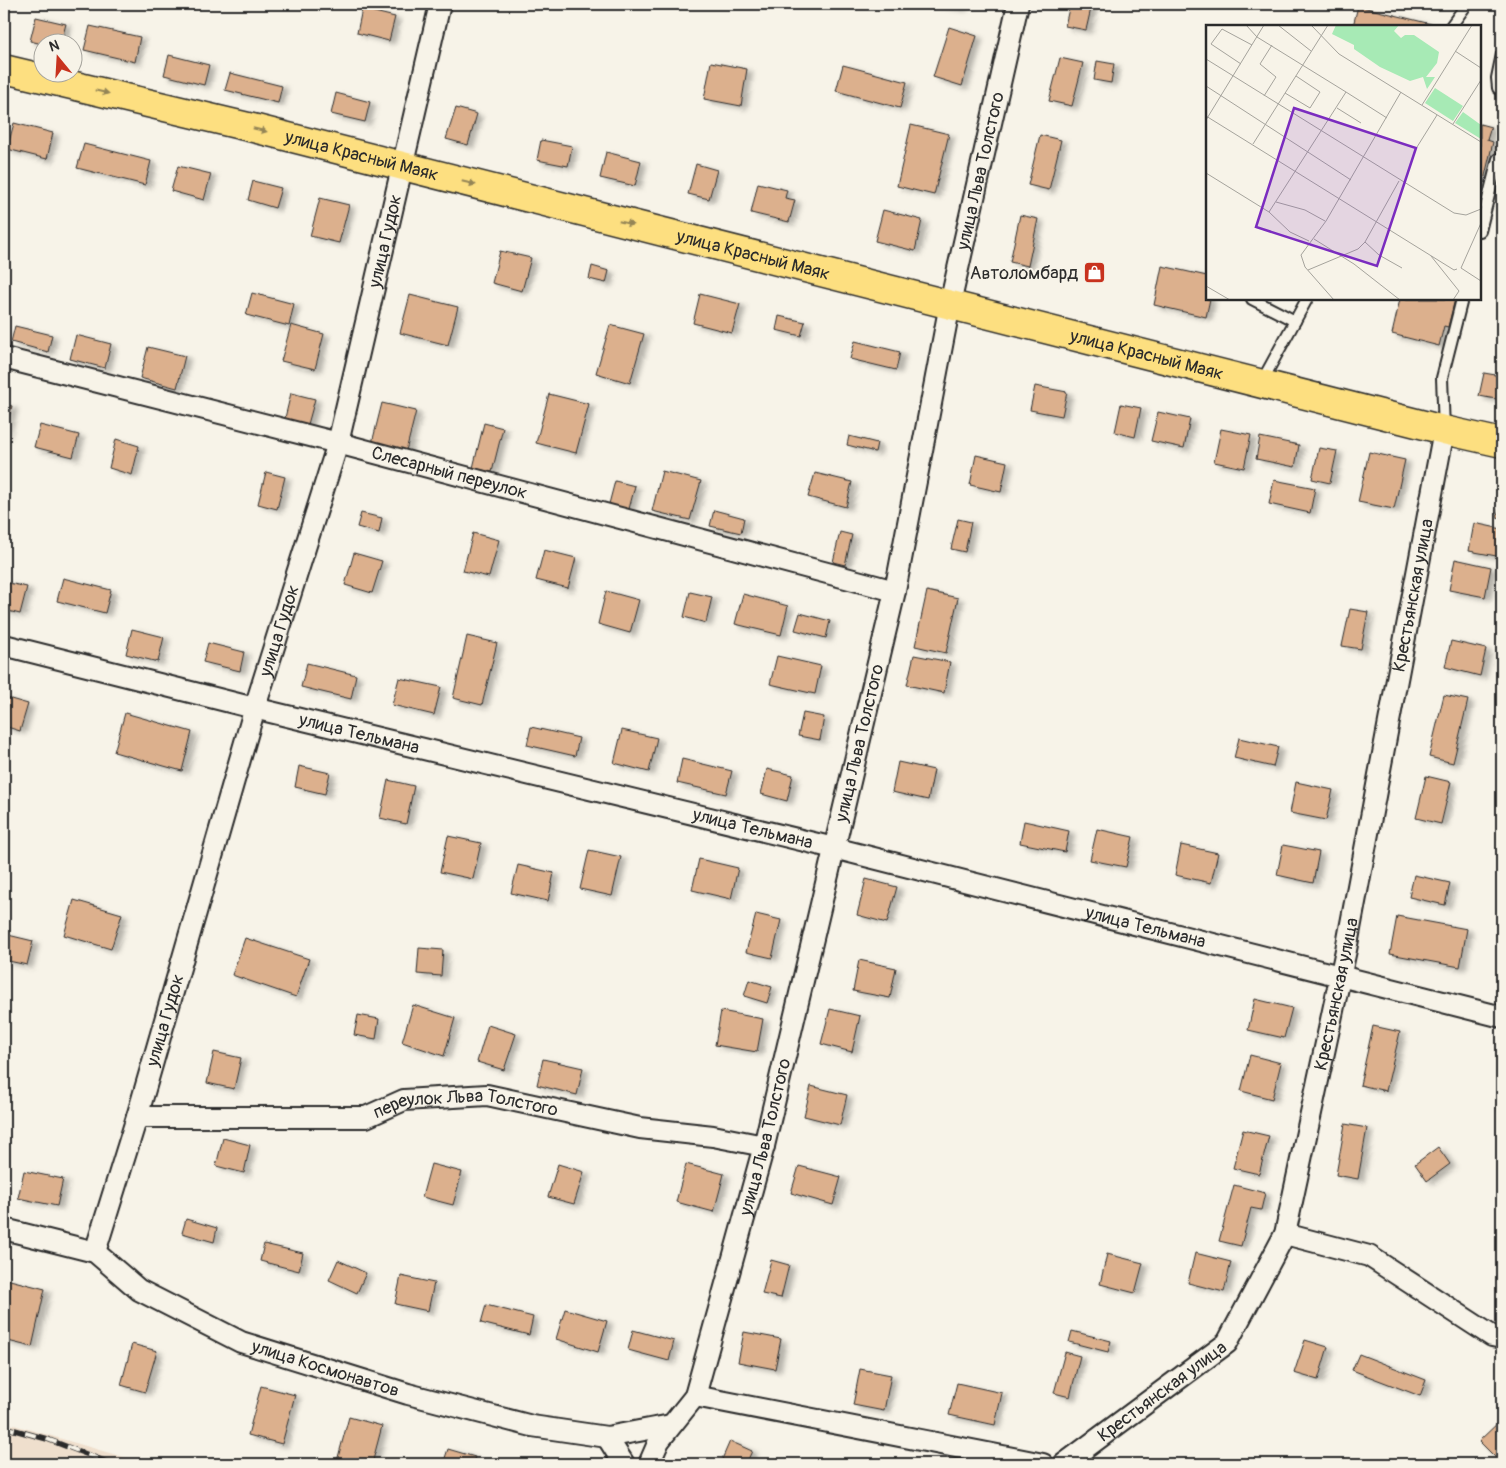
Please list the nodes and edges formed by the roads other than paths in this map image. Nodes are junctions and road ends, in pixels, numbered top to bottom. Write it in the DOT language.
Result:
graph roads {
  1 [pos="440,4"];
  2 [pos="1018,4"];
  3 [pos="1467,4"];
  4 [pos="1452,25"];
  5 [pos="1502,54"];
  6 [pos="4,69"];
  7 [pos="1502,91"];
  8 [pos="1498,159"];
  9 [pos="402,166"];
  10 [pos="1481,227"];
  11 [pos="1254,300"];
  12 [pos="1306,300"];
  13 [pos="1462,300"];
  14 [pos="950,304"];
  15 [pos="1295,321"];
  16 [pos="4,358"];
  17 [pos="1261,384"];
  18 [pos="1444,430"];
  19 [pos="1502,443"];
  20 [pos="338,444"];
  21 [pos="895,591"];
  22 [pos="4,645"];
  23 [pos="254,708"];
  24 [pos="834,848"];
  25 [pos="1341,976"];
  26 [pos="1502,1017"];
  27 [pos="136,1118"];
  28 [pos="764,1146"];
  29 [pos="4,1229"];
  30 [pos="1285,1234"];
  31 [pos="95,1252"];
  32 [pos="1502,1338"];
  33 [pos="695,1396"];
  34 [pos="672,1425"];
  35 [pos="607,1437"];
  36 [pos="624,1464"];
  37 [pos="649,1464"];
  38 [pos="1043,1464"];
  39 [pos="1064,1464"];
  1 -- 9 [label="street, улица Гудок"];
  2 -- 14 [label="street, улица Льва Толстого"];
  3 -- 4 [label="lane"];
  5 -- 7 [label="lane"];
  6 -- 9 [label="main road, улица Красный Маяк, one-way"];
  8 -- 10 [label="lane"];
  9 -- 14 [label="main road, улица Красный Маяк, one-way"];
  9 -- 20 [label="street, улица Гудок"];
  11 -- 15 [label="lane"];
  12 -- 15 [label="lane"];
  13 -- 18 [label="lane"];
  14 -- 17 [label="main road, улица Красный Маяк"];
  14 -- 21 [label="street, улица Льва Толстого"];
  15 -- 17 [label="lane"];
  16 -- 20 [label="street, Слесарный переулок"];
  17 -- 18 [label="main road, улица Красный Маяк"];
  18 -- 19 [label="main road, улица Красный Маяк"];
  18 -- 25 [label="street, Крестьянская улица"];
  20 -- 21 [label="street, Слесарный переулок"];
  20 -- 23 [label="street, улица Гудок"];
  21 -- 24 [label="street, улица Льва Толстого"];
  22 -- 23 [label="street, улица Тельмана"];
  23 -- 24 [label="street, улица Тельмана"];
  23 -- 27 [label="street, улица Гудок"];
  24 -- 25 [label="street, улица Тельмана"];
  24 -- 28 [label="street, улица Льва Толстого"];
  25 -- 26 [label="street, улица Тельмана"];
  25 -- 30 [label="street, Крестьянская улица"];
  27 -- 28 [label="street, переулок Льва Толстого"];
  27 -- 31 [label="street, улица Гудок"];
  28 -- 33 [label="street, улица Льва Толстого"];
  29 -- 31 [label="street, улица Космонавтов"];
  30 -- 32 [label="street"];
  30 -- 39 [label="street, Крестьянская улица"];
  31 -- 35 [label="street, улица Космонавтов"];
  33 -- 34 [label="street, улица Льва Толстого"];
  33 -- 38 [label="street"];
  34 -- 35 [label="street, улица Космонавтов"];
  34 -- 37 [label="street, улица Льва Толстого"];
  35 -- 36 [label="street"];
}
